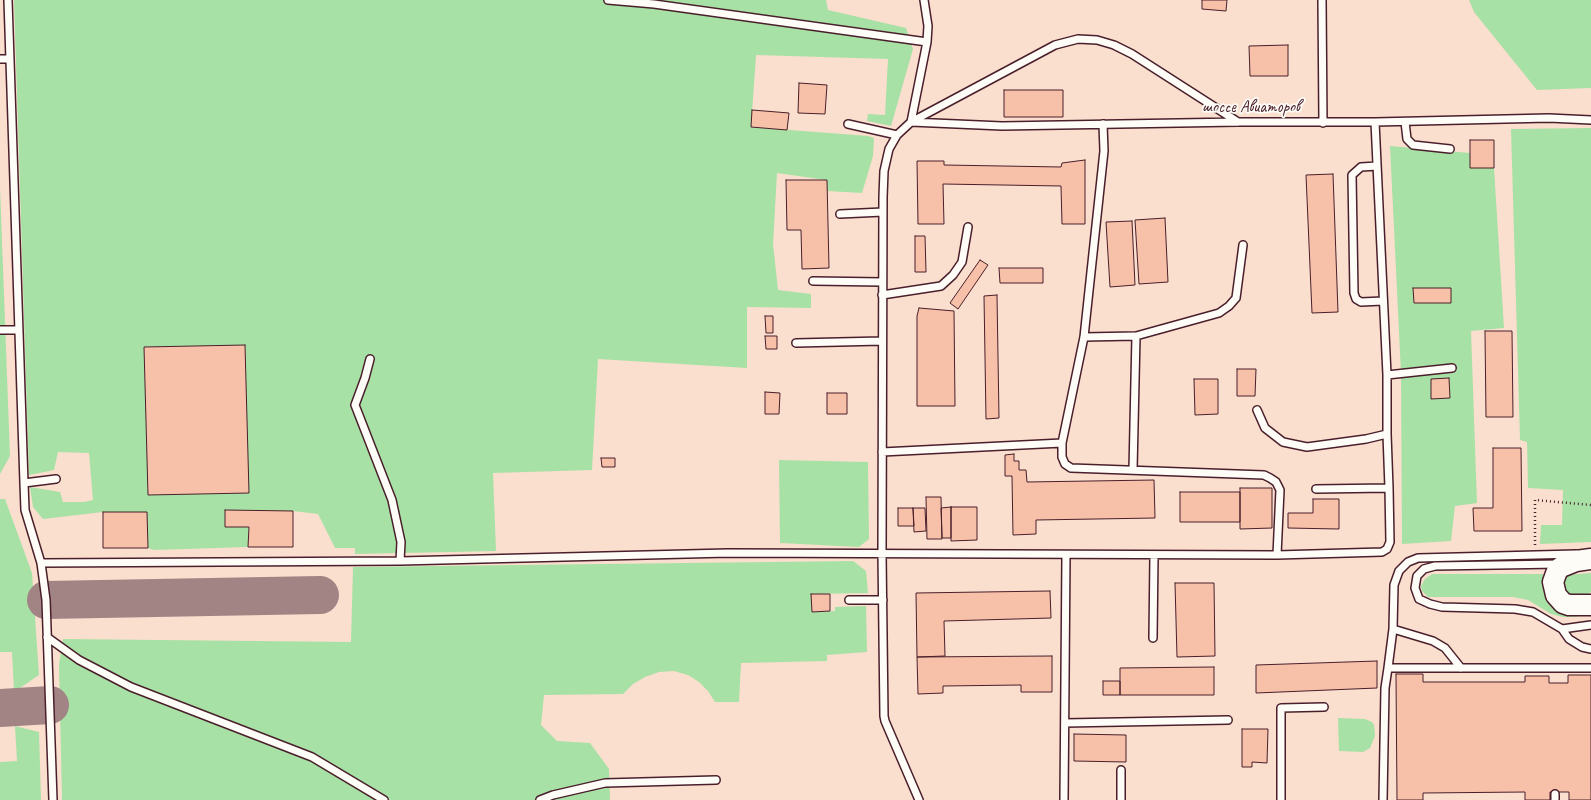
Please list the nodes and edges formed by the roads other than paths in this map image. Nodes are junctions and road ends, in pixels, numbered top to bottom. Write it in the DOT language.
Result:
graph roads {
  1 [pos="8,0"];
  2 [pos="608,0"];
  3 [pos="924,0"];
  4 [pos="1322,0"];
  5 [pos="927,42"];
  6 [pos="0,59"];
  7 [pos="9,59"];
  8 [pos="1591,120"];
  9 [pos="911,122"];
  10 [pos="1238,122"];
  11 [pos="1375,122"];
  12 [pos="1405,122"];
  13 [pos="1323,123"];
  14 [pos="848,124"];
  15 [pos="1103,124"];
  16 [pos="897,135"];
  17 [pos="1450,149"];
  18 [pos="1377,166"];
  19 [pos="883,212"];
  20 [pos="840,214"];
  21 [pos="968,227"];
  22 [pos="1243,245"];
  23 [pos="813,281"];
  24 [pos="882,282"];
  25 [pos="882,295"];
  26 [pos="1383,301"];
  27 [pos="0,330"];
  28 [pos="18,330"];
  29 [pos="1136,336"];
  30 [pos="1084,338"];
  31 [pos="882,342"];
  32 [pos="796,343"];
  33 [pos="370,359"];
  34 [pos="1452,368"];
  35 [pos="1386,375"];
  36 [pos="1257,410"];
  37 [pos="1386,434"];
  38 [pos="1062,443"];
  39 [pos="882,452"];
  40 [pos="1133,470"];
  41 [pos="56,479"];
  42 [pos="24,483"];
  43 [pos="1389,488"];
  44 [pos="1316,489"];
  45 [pos="1591,553"];
  46 [pos="882,554"];
  47 [pos="1066,555"];
  48 [pos="1154,555"];
  49 [pos="1277,555"];
  50 [pos="1591,559"];
  51 [pos="400,561"];
  52 [pos="41,563"];
  53 [pos="1567,564"];
  54 [pos="1591,564"];
  55 [pos="849,600"];
  56 [pos="883,600"];
  57 [pos="1591,605"];
  58 [pos="1591,625"];
  59 [pos="1393,629"];
  60 [pos="1562,629"];
  61 [pos="47,637"];
  62 [pos="1153,638"];
  63 [pos="1591,649"];
  64 [pos="1388,668"];
  65 [pos="1461,668"];
  66 [pos="1591,668"];
  67 [pos="1324,707"];
  68 [pos="1228,720"];
  69 [pos="1065,723"];
  70 [pos="1121,770"];
  71 [pos="716,780"];
  72 [pos="53,800"];
  73 [pos="384,800"];
  74 [pos="540,800"];
  75 [pos="919,800"];
  76 [pos="1064,800"];
  77 [pos="1121,800"];
  78 [pos="1281,800"];
  79 [pos="1383,800"];
  1 -- 7 [label="lane"];
  2 -- 5 [label="lane"];
  3 -- 5 [label="lane"];
  4 -- 13 [label="lane"];
  5 -- 9 [label="lane"];
  6 -- 7 [label="lane"];
  7 -- 28 [label="lane"];
  8 -- 12 [label="lane, шоссе Авиаторов"];
  9 -- 10 [label="lane"];
  9 -- 15 [label="lane, шоссе Авиаторов"];
  9 -- 16 [label="lane"];
  10 -- 13 [label="lane, шоссе Авиаторов"];
  10 -- 15 [label="lane, шоссе Авиаторов"];
  11 -- 12 [label="lane, шоссе Авиаторов"];
  11 -- 13 [label="lane, шоссе Авиаторов"];
  11 -- 18 [label="lane"];
  12 -- 17 [label="lane"];
  14 -- 16 [label="lane"];
  15 -- 30 [label="lane"];
  16 -- 19 [label="lane"];
  18 -- 26 [label="lane"];
  18 -- 26 [label="lane"];
  19 -- 20 [label="lane"];
  19 -- 24 [label="lane"];
  21 -- 25 [label="lane"];
  22 -- 29 [label="lane"];
  23 -- 24 [label="lane"];
  24 -- 25 [label="lane"];
  25 -- 31 [label="lane"];
  26 -- 35 [label="lane"];
  27 -- 28 [label="lane"];
  28 -- 42 [label="lane"];
  29 -- 30 [label="lane"];
  29 -- 40 [label="lane"];
  30 -- 38 [label="lane"];
  31 -- 32 [label="lane"];
  31 -- 39 [label="lane"];
  33 -- 51 [label="lane"];
  34 -- 35 [label="lane"];
  35 -- 37 [label="lane"];
  36 -- 37 [label="lane"];
  37 -- 43 [label="lane"];
  38 -- 39 [label="lane"];
  38 -- 40 [label="lane"];
  39 -- 46 [label="lane"];
  40 -- 49 [label="lane"];
  41 -- 42 [label="lane"];
  42 -- 52 [label="lane"];
  43 -- 44 [label="lane"];
  43 -- 49 [label="lane"];
  45 -- 59 [label="lane"];
  46 -- 47 [label="lane"];
  46 -- 51 [label="lane"];
  46 -- 56 [label="lane"];
  47 -- 48 [label="lane"];
  47 -- 69 [label="lane"];
  48 -- 49 [label="lane"];
  48 -- 62 [label="lane"];
  50 -- 53 [label="street"];
  51 -- 52 [label="lane"];
  52 -- 61 [label="lane"];
  53 -- 54 [label="lane"];
  53 -- 57 [label="street"];
  53 -- 60 [label="lane"];
  55 -- 56 [label="lane"];
  56 -- 75 [label="lane"];
  58 -- 60 [label="lane"];
  59 -- 64 [label="lane"];
  59 -- 65 [label="lane"];
  60 -- 63 [label="lane"];
  61 -- 72 [label="lane"];
  61 -- 73 [label="lane"];
  64 -- 65 [label="lane"];
  64 -- 79 [label="lane"];
  65 -- 66 [label="lane"];
  67 -- 78 [label="lane"];
  68 -- 69 [label="lane"];
  69 -- 76 [label="lane"];
  70 -- 77 [label="lane"];
  71 -- 74 [label="lane"];
}
